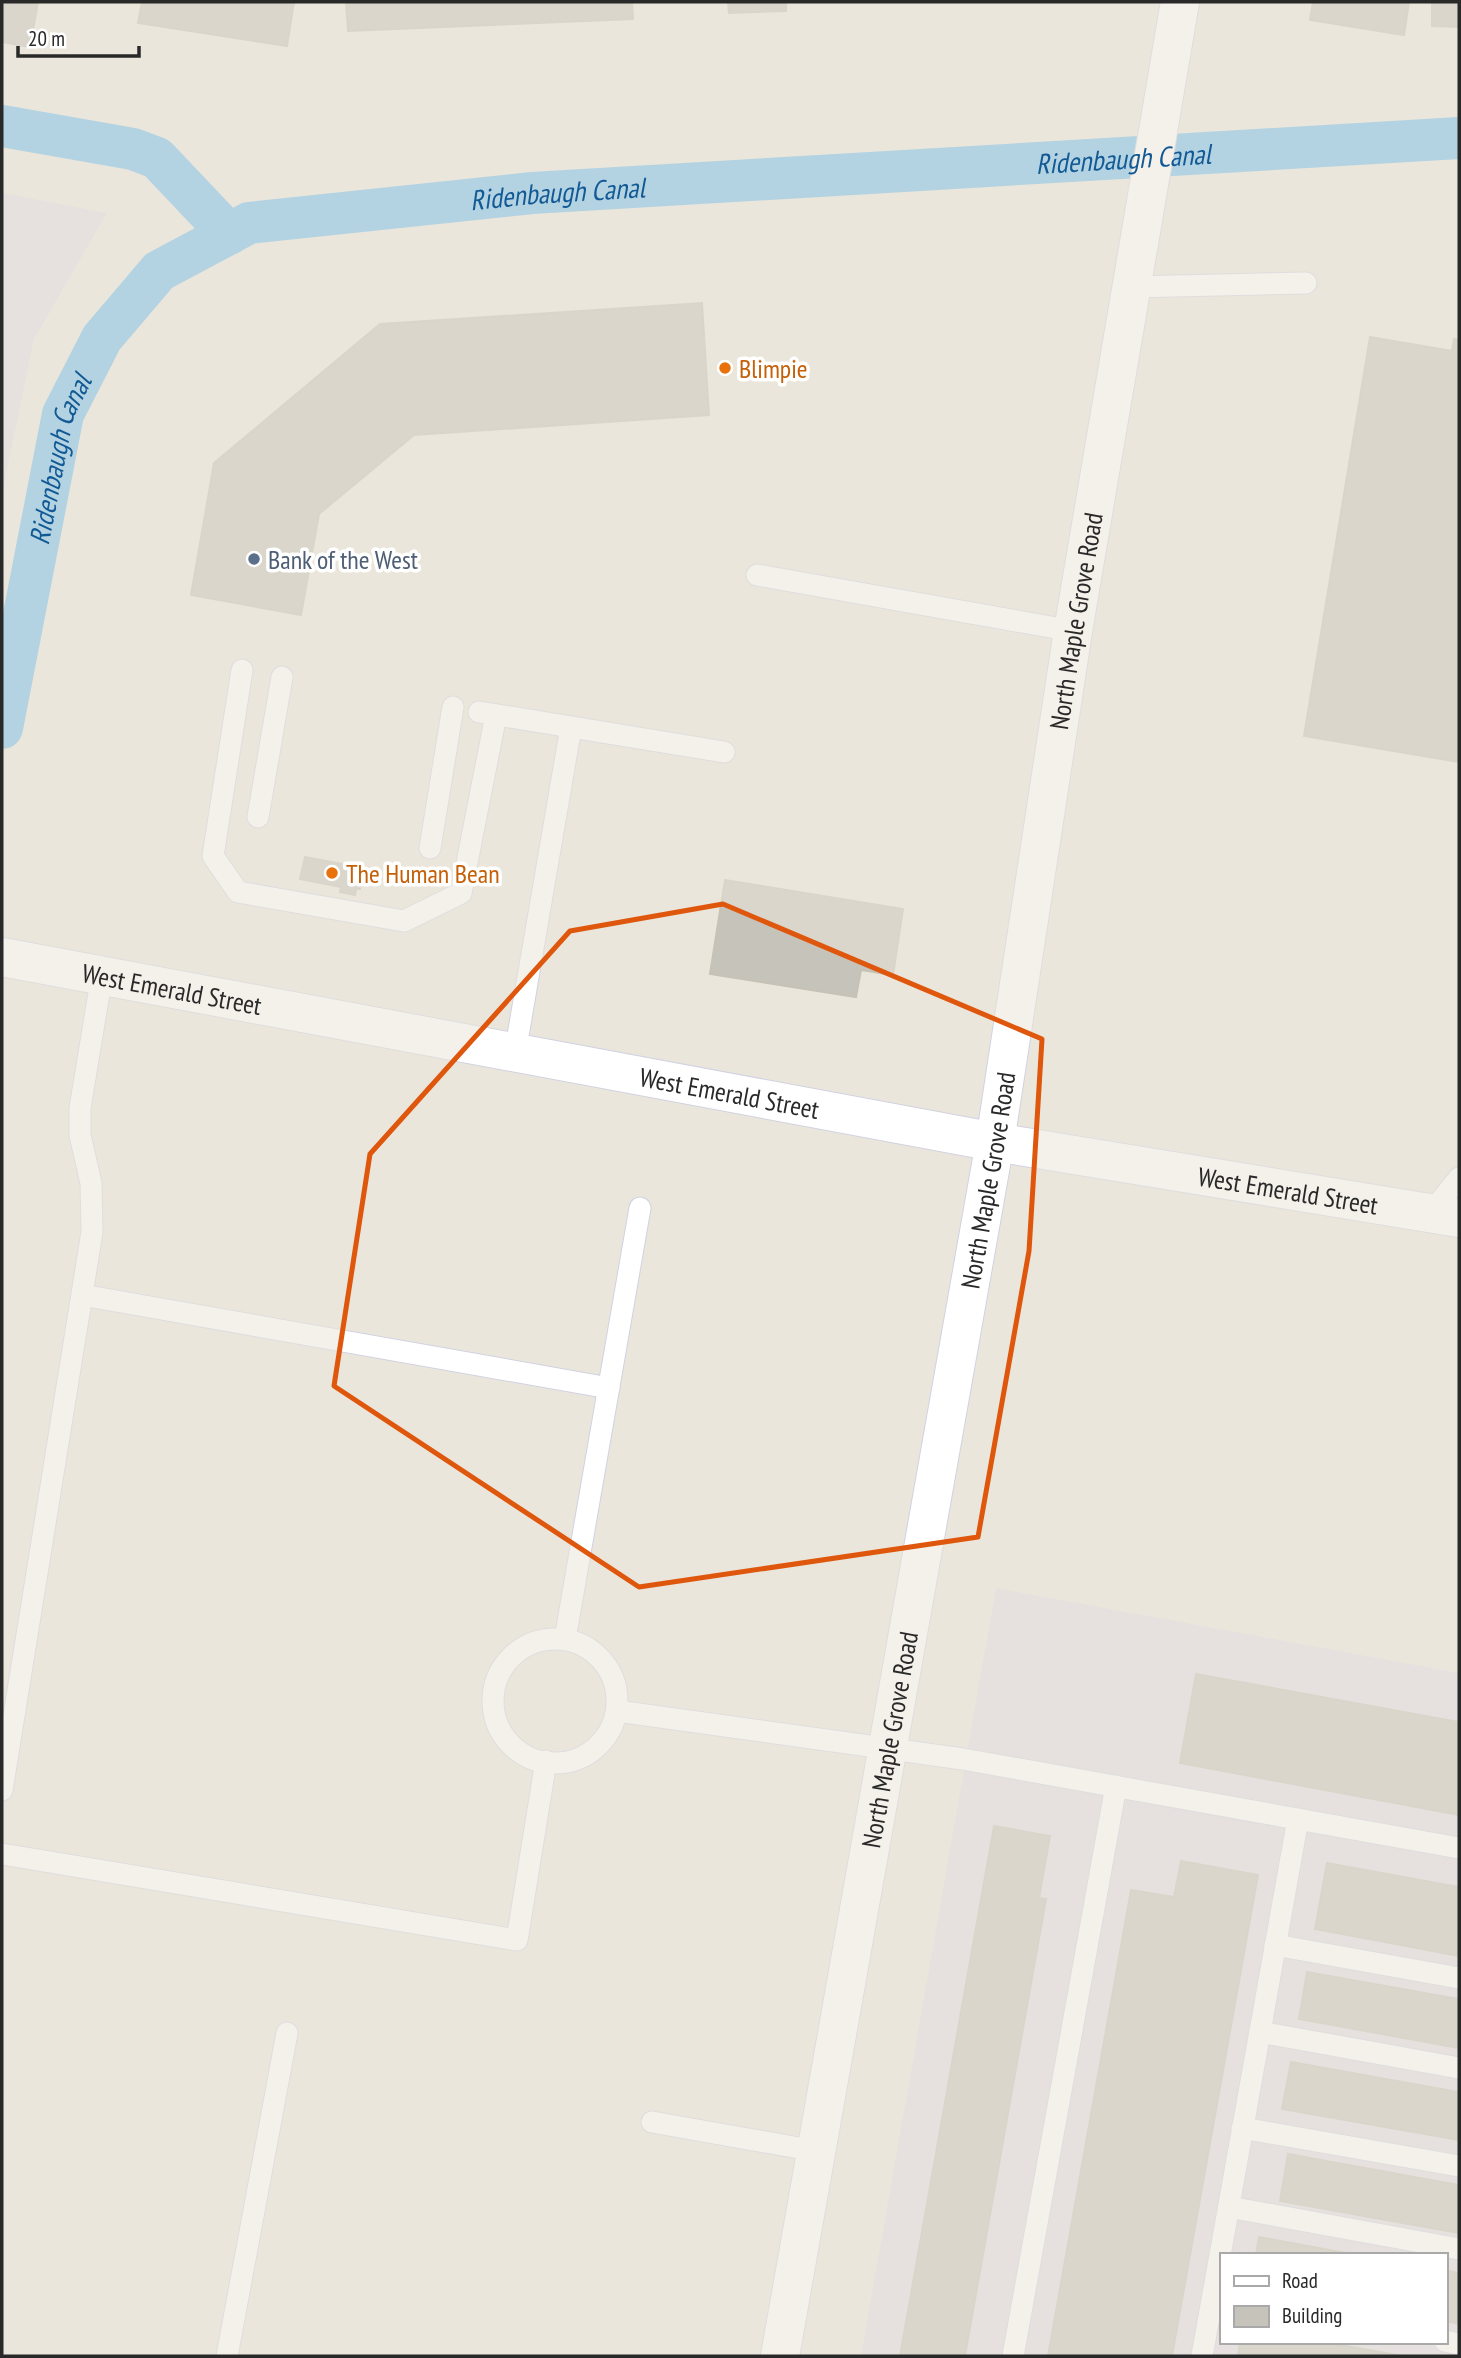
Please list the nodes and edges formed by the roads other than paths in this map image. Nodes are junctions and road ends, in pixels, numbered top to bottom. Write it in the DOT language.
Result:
graph roads {
  1 [pos="1180,2"];
  2 [pos="1306,283"];
  3 [pos="1131,287"];
  4 [pos="757,575"];
  5 [pos="1073,631"];
  6 [pos="242,670"];
  7 [pos="282,677"];
  8 [pos="453,707"];
  9 [pos="571,727"];
  10 [pos="724,752"];
  11 [pos="258,817"];
  12 [pos="430,848"];
  13 [pos="2,957"];
  14 [pos="102,975"];
  15 [pos="515,1053"];
  16 [pos="995,1142"];
  17 [pos="1459,1178"];
  18 [pos="639,1208"];
  19 [pos="1445,1215"];
  20 [pos="82,1295"];
  21 [pos="609,1388"];
  22 [pos="565,1639"];
  23 [pos="617,1711"];
  24 [pos="886,1750"];
  25 [pos="546,1761"];
  26 [pos="1116,1786"];
  27 [pos="2,1790"];
  28 [pos="1298,1819"];
  29 [pos="1459,1848"];
  30 [pos="2,1854"];
  31 [pos="1275,1945"];
  32 [pos="1459,1978"];
  33 [pos="1260,2032"];
  34 [pos="287,2033"];
  35 [pos="1459,2068"];
  36 [pos="652,2122"];
  37 [pos="1242,2128"];
  38 [pos="816,2151"];
  39 [pos="1459,2166"];
  40 [pos="1228,2207"];
  41 [pos="1459,2249"];
  42 [pos="1223,2253"];
  43 [pos="1220,2275"];
  44 [pos="1217,2301"];
  45 [pos="227,2356"];
  46 [pos="780,2356"];
  47 [pos="1013,2356"];
  48 [pos="1202,2356"];
  1 -- 3 [label="main road, North Maple Grove Road"];
  2 -- 3 [label="lane"];
  3 -- 5 [label="main road, North Maple Grove Road"];
  4 -- 5 [label="lane"];
  5 -- 16 [label="main road, North Maple Grove Road"];
  6 -- 9 [label="lane"];
  7 -- 11 [label="lane"];
  8 -- 12 [label="lane"];
  9 -- 10 [label="lane"];
  9 -- 15 [label="lane"];
  13 -- 14 [label="main road, West Emerald Street"];
  14 -- 15 [label="main road, West Emerald Street"];
  14 -- 20 [label="lane"];
  15 -- 16 [label="main road, West Emerald Street"];
  16 -- 19 [label="main road, West Emerald Street"];
  16 -- 24 [label="main road, North Maple Grove Road"];
  17 -- 19 [label="lane"];
  18 -- 21 [label="lane"];
  20 -- 21 [label="lane"];
  20 -- 27 [label="lane"];
  21 -- 22 [label="lane"];
  22 -- 23 [label="lane"];
  22 -- 25 [label="lane"];
  23 -- 24 [label="lane"];
  23 -- 25 [label="lane"];
  24 -- 26 [label="lane"];
  24 -- 38 [label="main road, North Maple Grove Road"];
  25 -- 30 [label="lane"];
  26 -- 28 [label="lane"];
  26 -- 47 [label="lane"];
  28 -- 29 [label="lane"];
  28 -- 31 [label="lane"];
  31 -- 32 [label="lane"];
  31 -- 33 [label="lane"];
  33 -- 35 [label="lane"];
  33 -- 37 [label="lane"];
  34 -- 45 [label="lane"];
  36 -- 38 [label="lane"];
  37 -- 39 [label="lane"];
  37 -- 40 [label="lane"];
  38 -- 46 [label="main road, North Maple Grove Road"];
  40 -- 41 [label="lane"];
  40 -- 42 [label="lane"];
  43 -- 44 [label="lane"];
  44 -- 48 [label="lane"];
}
